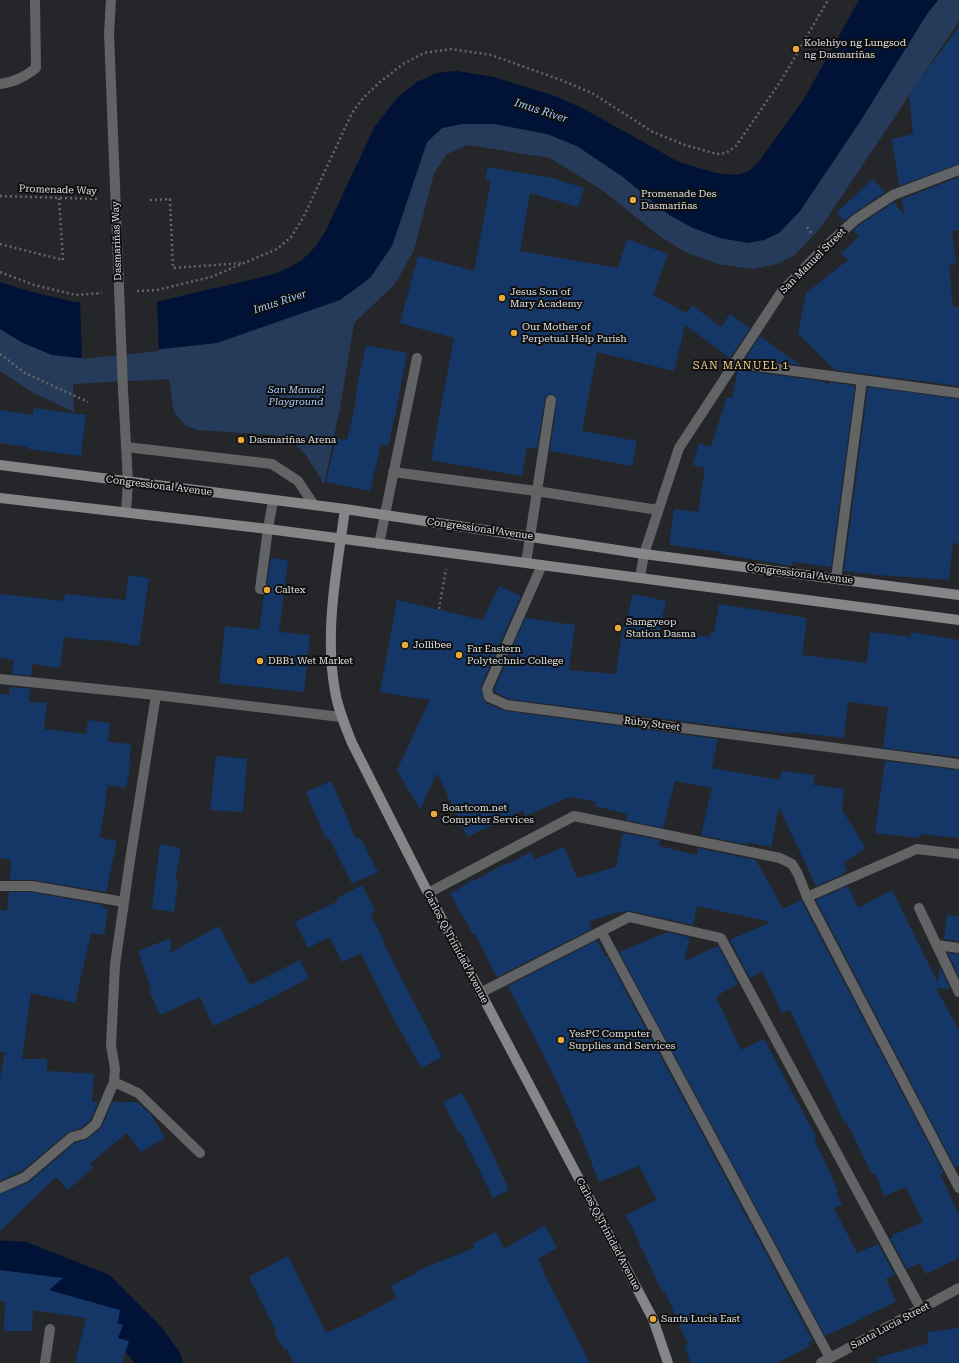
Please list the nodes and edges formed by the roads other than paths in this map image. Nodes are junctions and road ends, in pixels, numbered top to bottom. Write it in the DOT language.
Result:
graph roads {
  1 [pos="35,0"];
  2 [pos="111,0"];
  3 [pos="0,84"];
  4 [pos="959,170"];
  5 [pos="417,358"];
  6 [pos="734,363"];
  7 [pos="862,380"];
  8 [pos="959,393"];
  9 [pos="551,400"];
  10 [pos="126,447"];
  11 [pos="0,466"];
  12 [pos="393,472"];
  13 [pos="128,482"];
  14 [pos="536,491"];
  15 [pos="0,498"];
  16 [pos="273,500"];
  17 [pos="314,505"];
  18 [pos="345,509"];
  19 [pos="658,510"];
  20 [pos="126,512"];
  21 [pos="384,515"];
  22 [pos="268,529"];
  23 [pos="529,537"];
  24 [pos="341,539"];
  25 [pos="379,544"];
  26 [pos="644,554"];
  27 [pos="526,563"];
  28 [pos="542,565"];
  29 [pos="640,578"];
  30 [pos="836,579"];
  31 [pos="264,590"];
  32 [pos="959,595"];
  33 [pos="959,620"];
  34 [pos="0,679"];
  35 [pos="156,695"];
  36 [pos="341,717"];
  37 [pos="959,764"];
  38 [pos="959,854"];
  39 [pos="0,886"];
  40 [pos="428,893"];
  41 [pos="807,897"];
  42 [pos="124,902"];
  43 [pos="920,908"];
  44 [pos="601,931"];
  45 [pos="938,945"];
  46 [pos="959,948"];
  47 [pos="959,992"];
  48 [pos="480,993"];
  49 [pos="114,1082"];
  50 [pos="200,1152"];
  51 [pos="0,1188"];
  52 [pos="959,1188"];
  53 [pos="959,1288"];
  54 [pos="921,1309"];
  55 [pos="50,1329"];
  56 [pos="826,1361"];
  57 [pos="45,1363"];
  58 [pos="668,1363"];
  1 -- 3 [label="street"];
  2 -- 10 [label="street, Dasmariñas Way"];
  4 -- 6 [label="street, San Manuel Street"];
  5 -- 12 [label="street"];
  6 -- 7 [label="street"];
  6 -- 19 [label="street, San Manuel Street"];
  7 -- 8 [label="street"];
  7 -- 30 [label="street"];
  9 -- 14 [label="street"];
  10 -- 13 [label="street, Dasmariñas Way"];
  10 -- 17 [label="street"];
  11 -- 13 [label="main road, Congressional Avenue"];
  12 -- 14 [label="street"];
  12 -- 21 [label="street"];
  13 -- 16 [label="main road, Congressional Avenue"];
  13 -- 20 [label="street, Dasmariñas Way"];
  14 -- 19 [label="street"];
  14 -- 23 [label="street"];
  15 -- 20 [label="main road"];
  16 -- 17 [label="main road, Congressional Avenue"];
  16 -- 22 [label="street"];
  17 -- 18 [label="main road, Congressional Avenue"];
  18 -- 21 [label="main road, Congressional Avenue"];
  18 -- 24 [label="main road, Carlos Q. Trinidad Avenue"];
  19 -- 26 [label="street, San Manuel Street"];
  20 -- 22 [label="main road"];
  21 -- 23 [label="main road, Congressional Avenue"];
  21 -- 25 [label="street"];
  22 -- 24 [label="main road"];
  22 -- 31 [label="street"];
  23 -- 26 [label="main road, Congressional Avenue"];
  23 -- 27 [label="street"];
  24 -- 25 [label="main road"];
  24 -- 36 [label="main road, Carlos Q. Trinidad Avenue"];
  25 -- 27 [label="main road"];
  26 -- 29 [label="street, San Manuel Street"];
  26 -- 30 [label="main road, Congressional Avenue"];
  27 -- 28 [label="main road"];
  28 -- 29 [label="main road"];
  28 -- 37 [label="street, Ruby Street"];
  29 -- 33 [label="main road"];
  30 -- 32 [label="main road, Congressional Avenue"];
  34 -- 35 [label="street"];
  35 -- 36 [label="street"];
  35 -- 42 [label="street"];
  36 -- 40 [label="main road, Carlos Q. Trinidad Avenue"];
  38 -- 41 [label="street"];
  39 -- 42 [label="street"];
  40 -- 41 [label="street"];
  40 -- 48 [label="main road, Carlos Q. Trinidad Avenue"];
  41 -- 52 [label="street"];
  42 -- 49 [label="street"];
  43 -- 45 [label="street"];
  44 -- 48 [label="street"];
  44 -- 54 [label="street"];
  44 -- 56 [label="street"];
  45 -- 46 [label="street"];
  45 -- 47 [label="street"];
  48 -- 58 [label="main road, Carlos Q. Trinidad Avenue"];
  49 -- 50 [label="street"];
  49 -- 51 [label="street"];
  53 -- 54 [label="street, Santa Lucia Street"];
  54 -- 56 [label="street, Santa Lucia Street"];
  55 -- 57 [label="street"];
}
